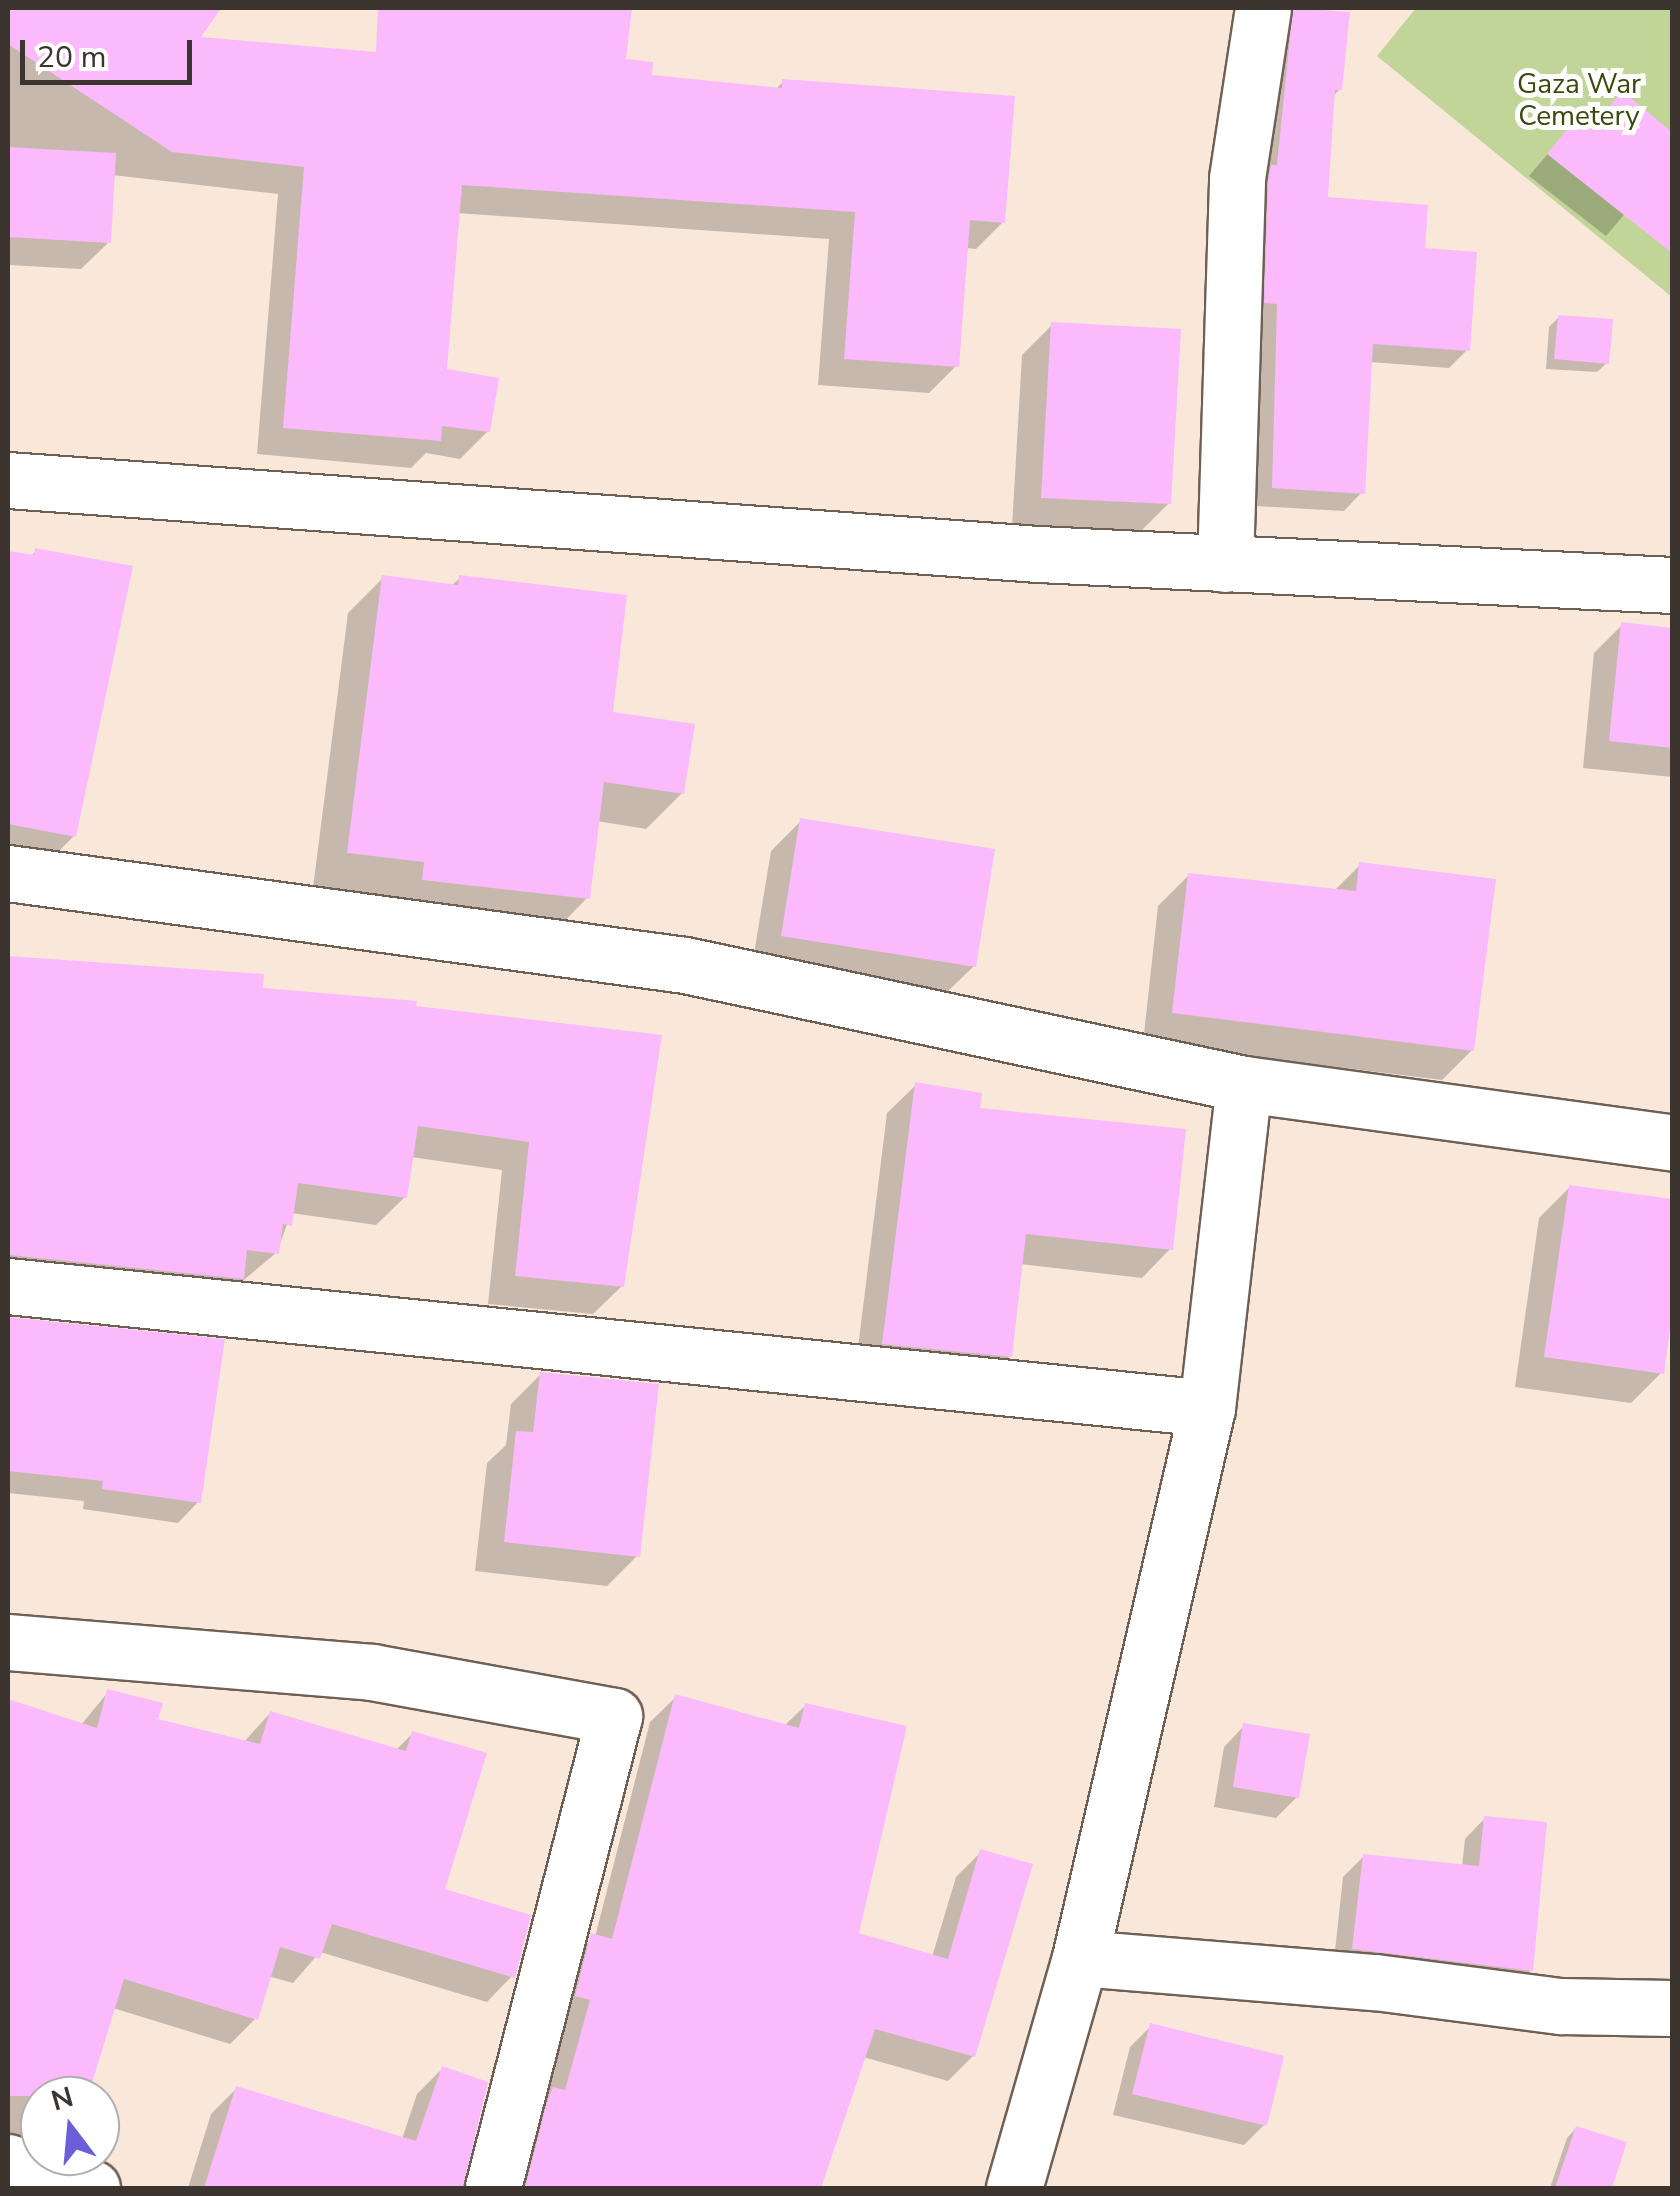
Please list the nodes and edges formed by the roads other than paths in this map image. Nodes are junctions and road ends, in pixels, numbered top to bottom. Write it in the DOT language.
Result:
graph roads {
  1 [pos="1262,8"];
  2 [pos="8,480"];
  3 [pos="1225,564"];
  4 [pos="1672,585"];
  5 [pos="8,873"];
  6 [pos="1244,1084"];
  7 [pos="1672,1144"];
  8 [pos="8,1286"];
  9 [pos="1207,1408"];
  10 [pos="8,1642"];
  11 [pos="1080,1958"];
  12 [pos="1672,2008"];
  13 [pos="8,2162"];
  14 [pos="92,2188"];
  15 [pos="494,2188"];
  16 [pos="1014,2188"];
  1 -- 3 [label="street"];
  2 -- 3 [label="street"];
  3 -- 4 [label="street"];
  5 -- 6 [label="street"];
  6 -- 7 [label="street"];
  6 -- 9 [label="street"];
  8 -- 9 [label="street"];
  9 -- 11 [label="street"];
  10 -- 15 [label="street"];
  11 -- 12 [label="street"];
  11 -- 16 [label="street"];
  13 -- 14 [label="street"];
}
